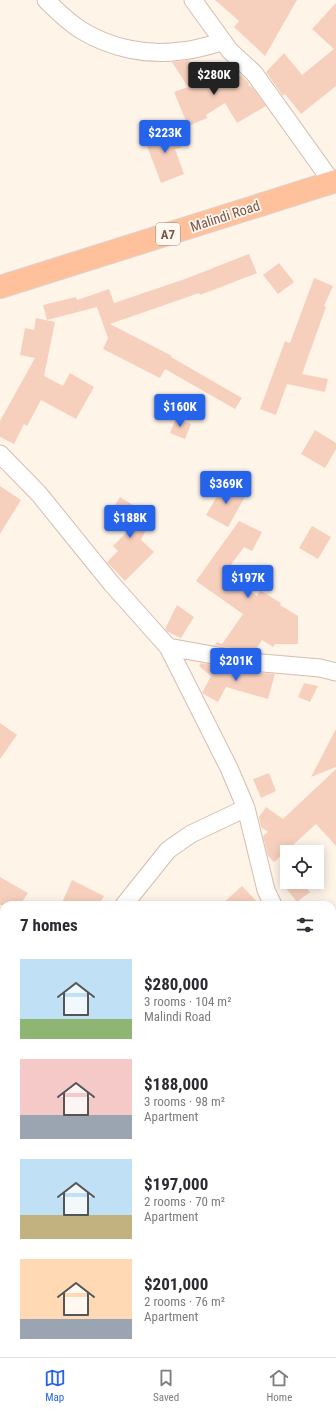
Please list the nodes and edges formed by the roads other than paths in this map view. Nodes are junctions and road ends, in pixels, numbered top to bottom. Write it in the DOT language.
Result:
graph roads {
  1 [pos="46,0"];
  2 [pos="193,0"];
  3 [pos="223,42"];
  4 [pos="334,181"];
  5 [pos="0,287"];
  6 [pos="0,454"];
  7 [pos="168,647"];
  8 [pos="336,672"];
  9 [pos="246,808"];
  10 [pos="127,901"];
  11 [pos="271,901"];
  1 -- 3 [label="street"];
  2 -- 3 [label="street"];
  3 -- 4 [label="street"];
  4 -- 5 [label="highway, Malindi Road / A7"];
  6 -- 7 [label="street"];
  7 -- 8 [label="street"];
  7 -- 9 [label="street"];
  9 -- 10 [label="street"];
  9 -- 11 [label="street"];
}
